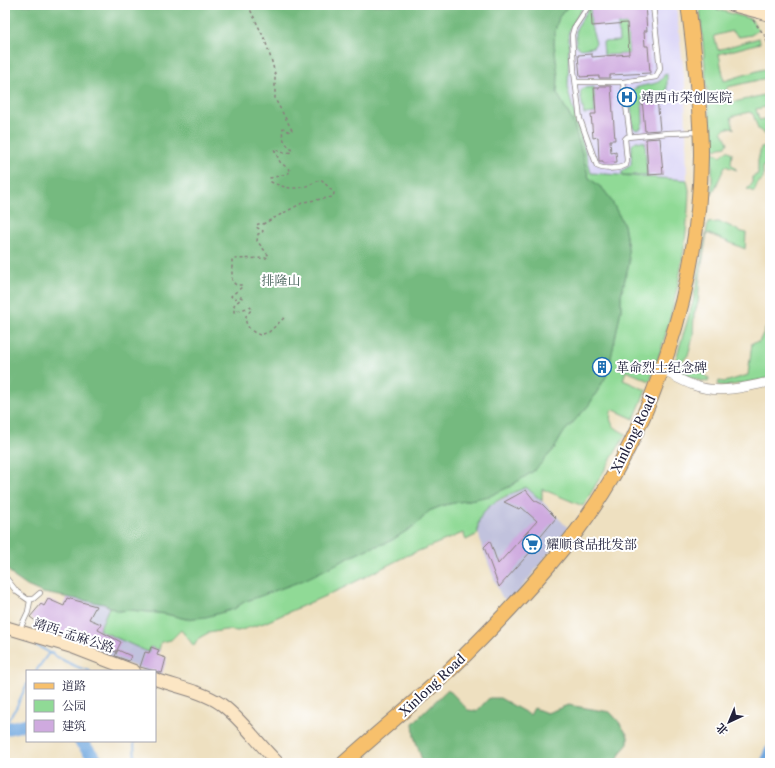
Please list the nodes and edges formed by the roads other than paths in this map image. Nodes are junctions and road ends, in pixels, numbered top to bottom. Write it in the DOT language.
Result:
graph roads {
  1 [pos="588,5"];
  2 [pos="653,5"];
  3 [pos="688,5"];
  4 [pos="692,5"];
  5 [pos="732,5"];
  6 [pos="765,5"];
  7 [pos="770,6"];
  8 [pos="770,15"];
  9 [pos="576,82"];
  10 [pos="623,82"];
  11 [pos="703,132"];
  12 [pos="630,136"];
  13 [pos="663,371"];
  14 [pos="770,382"];
  15 [pos="6,578"];
  16 [pos="40,593"];
  17 [pos="29,599"];
  18 [pos="5,627"];
  19 [pos="19,632"];
  20 [pos="131,670"];
  21 [pos="156,679"];
  22 [pos="278,763"];
  23 [pos="344,763"];
  24 [pos="349,763"];
  1 -- 9 [label="lane"];
  2 -- 10 [label="lane"];
  3 -- 11 [label="main road, Xinlong Road"];
  4 -- 11 [label="main road, Xinlong Road"];
  5 -- 8 [label="main road"];
  6 -- 7 [label="main road"];
  9 -- 10 [label="lane"];
  9 -- 12 [label="lane"];
  10 -- 12 [label="lane"];
  11 -- 12 [label="lane"];
  11 -- 13 [label="main road, Xinlong Road"];
  13 -- 14 [label="street"];
  13 -- 23 [label="main road, Xinlong Road"];
  13 -- 24 [label="main road, Xinlong Road"];
  15 -- 17 [label="lane"];
  16 -- 17 [label="lane"];
  17 -- 19 [label="lane"];
  18 -- 19 [label="main road, 靖西-孟麻公路"];
  19 -- 20 [label="main road, 靖西-孟麻公路"];
  21 -- 22 [label="main road"];
}
